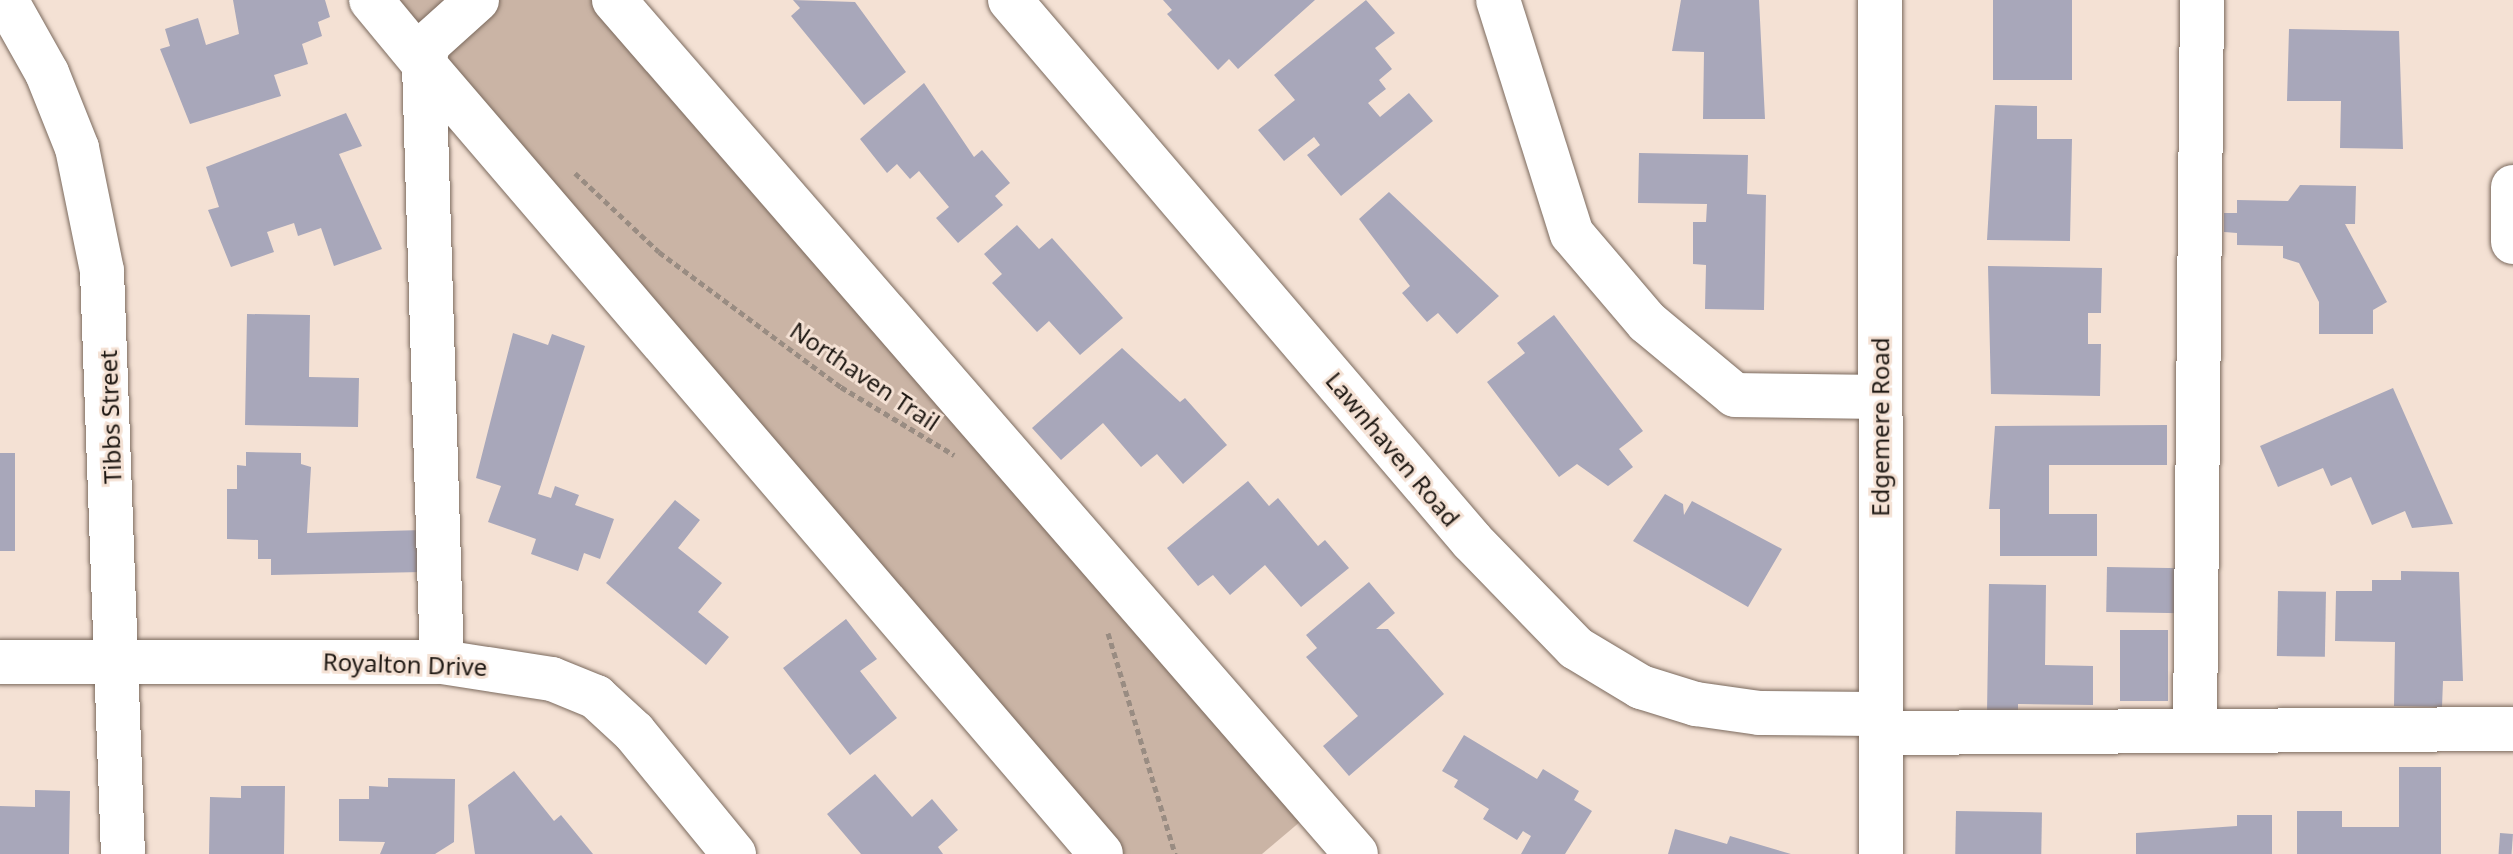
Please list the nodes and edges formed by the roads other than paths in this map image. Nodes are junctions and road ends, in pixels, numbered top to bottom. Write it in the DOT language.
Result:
graph roads {
  1 [pos="6,0"];
  2 [pos="371,0"];
  3 [pos="477,0"];
  4 [pos="614,0"];
  5 [pos="1010,0"];
  6 [pos="1498,0"];
  7 [pos="1880,0"];
  8 [pos="2202,0"];
  9 [pos="424,64"];
  10 [pos="2513,187"];
  11 [pos="2513,242"];
  12 [pos="1879,397"];
  13 [pos="0,662"];
  14 [pos="117,662"];
  15 [pos="442,662"];
  16 [pos="1881,723"];
  17 [pos="2195,727"];
  18 [pos="2513,729"];
  19 [pos="123,854"];
  20 [pos="734,854"];
  21 [pos="1101,854"];
  22 [pos="1356,854"];
  23 [pos="1881,854"];
  1 -- 14 [label="street, Tibbs Street"];
  2 -- 9 [label="street"];
  3 -- 9 [label="street"];
  4 -- 22 [label="street"];
  5 -- 16 [label="street, Lawnhaven Road"];
  6 -- 12 [label="street"];
  7 -- 12 [label="street, Edgemere Road"];
  8 -- 17 [label="street"];
  9 -- 15 [label="street"];
  9 -- 21 [label="street"];
  10 -- 11 [label="street"];
  12 -- 16 [label="street, Edgemere Road"];
  13 -- 14 [label="street, Royalton Drive"];
  14 -- 15 [label="street, Royalton Drive"];
  14 -- 19 [label="street, Tibbs Street"];
  15 -- 20 [label="street, Royalton Drive"];
  16 -- 17 [label="street, Lawnhaven Road"];
  16 -- 23 [label="street, Edgemere Road"];
  17 -- 18 [label="street, Lawnhaven Road"];
}
